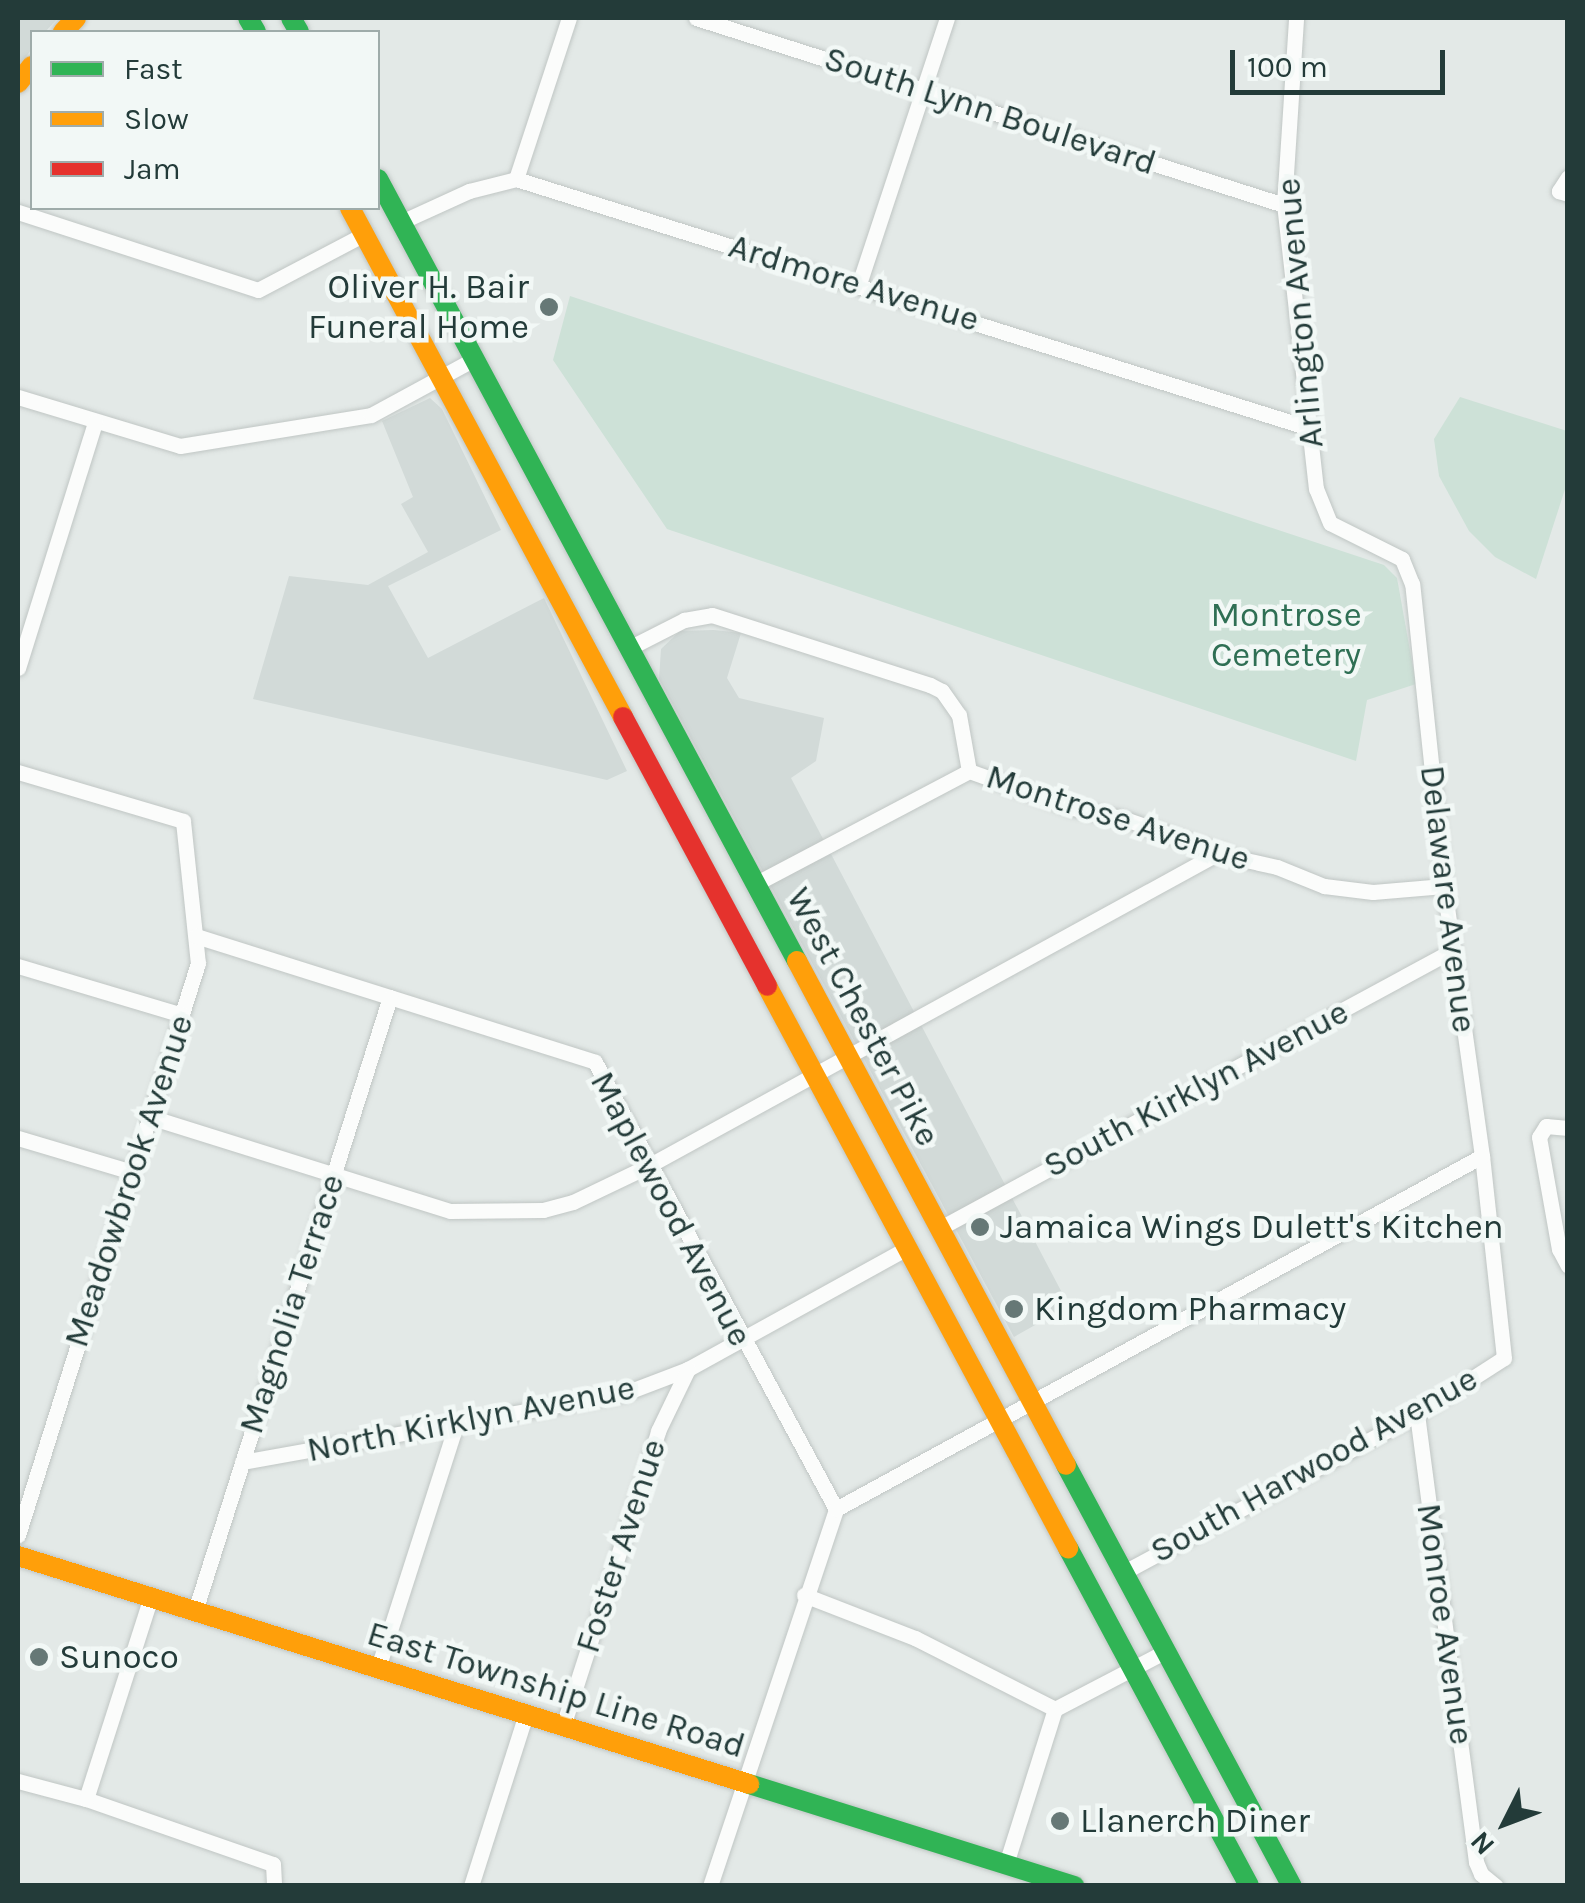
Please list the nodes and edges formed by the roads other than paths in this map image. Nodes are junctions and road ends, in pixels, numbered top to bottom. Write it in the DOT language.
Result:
graph roads {
  1 [pos="569,18"];
  2 [pos="696,18"];
  3 [pos="947,18"];
  4 [pos="1296,18"];
  5 [pos="925,90"];
  6 [pos="516,180"];
  7 [pos="380,183"];
  8 [pos="1284,205"];
  9 [pos="351,210"];
  10 [pos="18,212"];
  11 [pos="401,222"];
  12 [pos="364,234"];
  13 [pos="860,284"];
  14 [pos="474,360"];
  15 [pos="441,378"];
  16 [pos="18,397"];
  17 [pos="95,422"];
  18 [pos="1309,428"];
  19 [pos="1316,489"];
  20 [pos="629,648"];
  21 [pos="18,668"];
  22 [pos="969,771"];
  23 [pos="18,772"];
  24 [pos="1222,850"];
  25 [pos="756,884"];
  26 [pos="1444,886"];
  27 [pos="196,936"];
  28 [pos="1452,950"];
  29 [pos="18,966"];
  30 [pos="390,997"];
  31 [pos="182,1016"];
  32 [pos="847,1056"];
  33 [pos="814,1075"];
  34 [pos="150,1116"];
  35 [pos="1568,1128"];
  36 [pos="18,1138"];
  37 [pos="1482,1156"];
  38 [pos="648,1166"];
  39 [pos="132,1172"];
  40 [pos="332,1176"];
  41 [pos="940,1228"];
  42 [pos="907,1248"];
  43 [pos="1568,1266"];
  44 [pos="741,1339"];
  45 [pos="1504,1358"];
  46 [pos="688,1368"];
  47 [pos="1033,1402"];
  48 [pos="1417,1414"];
  49 [pos="999,1421"];
  50 [pos="456,1426"];
  51 [pos="242,1462"];
  52 [pos="836,1509"];
  53 [pos="18,1535"];
  54 [pos="18,1556"];
  55 [pos="1124,1572"];
  56 [pos="804,1595"];
  57 [pos="151,1598"];
  58 [pos="195,1611"];
  59 [pos="1166,1651"];
  60 [pos="378,1668"];
  61 [pos="1132,1669"];
  62 [pos="1055,1709"];
  63 [pos="526,1714"];
  64 [pos="563,1726"];
  65 [pos="18,1781"];
  66 [pos="747,1783"];
  67 [pos="86,1799"];
  68 [pos="1006,1864"];
  69 [pos="274,1886"];
  70 [pos="471,1886"];
  71 [pos="710,1886"];
  72 [pos="1074,1886"];
  73 [pos="1249,1886"];
  74 [pos="1292,1886"];
  75 [pos="1496,1886"];
  1 -- 6 [label="street"];
  2 -- 5 [label="street, South Lynn Boulevard"];
  3 -- 5 [label="street"];
  4 -- 8 [label="street, Arlington Avenue"];
  5 -- 8 [label="street, South Lynn Boulevard"];
  5 -- 13 [label="street"];
  6 -- 11 [label="street"];
  6 -- 13 [label="street, Ardmore Avenue"];
  7 -- 11 [label="main road, West Chester Pike"];
  8 -- 18 [label="street, Arlington Avenue"];
  9 -- 12 [label="main road, West Chester Pike"];
  10 -- 12 [label="street"];
  11 -- 14 [label="main road, West Chester Pike"];
  12 -- 15 [label="main road, West Chester Pike"];
  13 -- 18 [label="street, Ardmore Avenue"];
  14 -- 15 [label="street"];
  14 -- 20 [label="main road, West Chester Pike"];
  15 -- 17 [label="street"];
  15 -- 33 [label="main road, West Chester Pike"];
  16 -- 17 [label="street"];
  17 -- 21 [label="street"];
  18 -- 19 [label="street, Arlington Avenue"];
  19 -- 26 [label="street, Delaware Avenue"];
  20 -- 22 [label="street"];
  20 -- 25 [label="main road, West Chester Pike"];
  22 -- 24 [label="street, Montrose Avenue"];
  22 -- 25 [label="street, Montrose Avenue"];
  23 -- 27 [label="street, Meadowbrook Avenue"];
  24 -- 26 [label="street, Montrose Avenue"];
  24 -- 32 [label="street"];
  25 -- 32 [label="main road, West Chester Pike"];
  26 -- 28 [label="street, Delaware Avenue"];
  27 -- 30 [label="street, Maplewood Avenue"];
  27 -- 31 [label="street, Meadowbrook Avenue"];
  28 -- 37 [label="street, Delaware Avenue"];
  28 -- 41 [label="street, South Kirklyn Avenue"];
  29 -- 31 [label="street"];
  30 -- 38 [label="street, Maplewood Avenue"];
  30 -- 40 [label="street, Magnolia Terrace"];
  31 -- 34 [label="street, Meadowbrook Avenue"];
  32 -- 33 [label="street"];
  32 -- 41 [label="main road, West Chester Pike"];
  33 -- 38 [label="street"];
  33 -- 42 [label="main road, West Chester Pike"];
  34 -- 39 [label="street, Meadowbrook Avenue"];
  34 -- 40 [label="street"];
  35 -- 43 [label="street"];
  36 -- 39 [label="street"];
  37 -- 45 [label="street, Delaware Avenue"];
  37 -- 47 [label="street"];
  38 -- 40 [label="street"];
  38 -- 44 [label="street, Maplewood Avenue"];
  39 -- 53 [label="street, Meadowbrook Avenue"];
  40 -- 51 [label="street, Magnolia Terrace"];
  41 -- 47 [label="main road, West Chester Pike"];
  42 -- 44 [label="street, North Kirklyn Avenue"];
  42 -- 49 [label="main road, West Chester Pike"];
  44 -- 46 [label="street, North Kirklyn Avenue"];
  44 -- 52 [label="street, Maplewood Avenue"];
  45 -- 48 [label="street, South Harwood Avenue"];
  46 -- 50 [label="street, North Kirklyn Avenue"];
  46 -- 64 [label="street, Foster Avenue"];
  47 -- 49 [label="street"];
  47 -- 55 [label="main road, West Chester Pike"];
  48 -- 55 [label="street, South Harwood Avenue"];
  48 -- 75 [label="street, Monroe Avenue"];
  49 -- 52 [label="street"];
  49 -- 61 [label="main road, West Chester Pike"];
  50 -- 51 [label="street, North Kirklyn Avenue"];
  50 -- 60 [label="street"];
  51 -- 58 [label="street, Magnolia Terrace"];
  52 -- 56 [label="street"];
  54 -- 57 [label="main road, East Township Line Road"];
  55 -- 59 [label="main road, West Chester Pike"];
  56 -- 62 [label="street"];
  56 -- 66 [label="street"];
  57 -- 58 [label="main road, East Township Line Road"];
  57 -- 67 [label="street"];
  58 -- 60 [label="main road, East Township Line Road"];
  59 -- 61 [label="street"];
  59 -- 74 [label="main road, West Chester Pike"];
  60 -- 63 [label="main road, East Township Line Road"];
  61 -- 62 [label="street"];
  61 -- 73 [label="main road, West Chester Pike"];
  62 -- 68 [label="street"];
  63 -- 64 [label="main road, East Township Line Road"];
  63 -- 70 [label="street"];
  64 -- 66 [label="main road, East Township Line Road"];
  65 -- 67 [label="street"];
  66 -- 68 [label="main road, East Township Line Road"];
  66 -- 71 [label="street"];
  67 -- 69 [label="street"];
  68 -- 72 [label="main road, East Township Line Road"];
}
